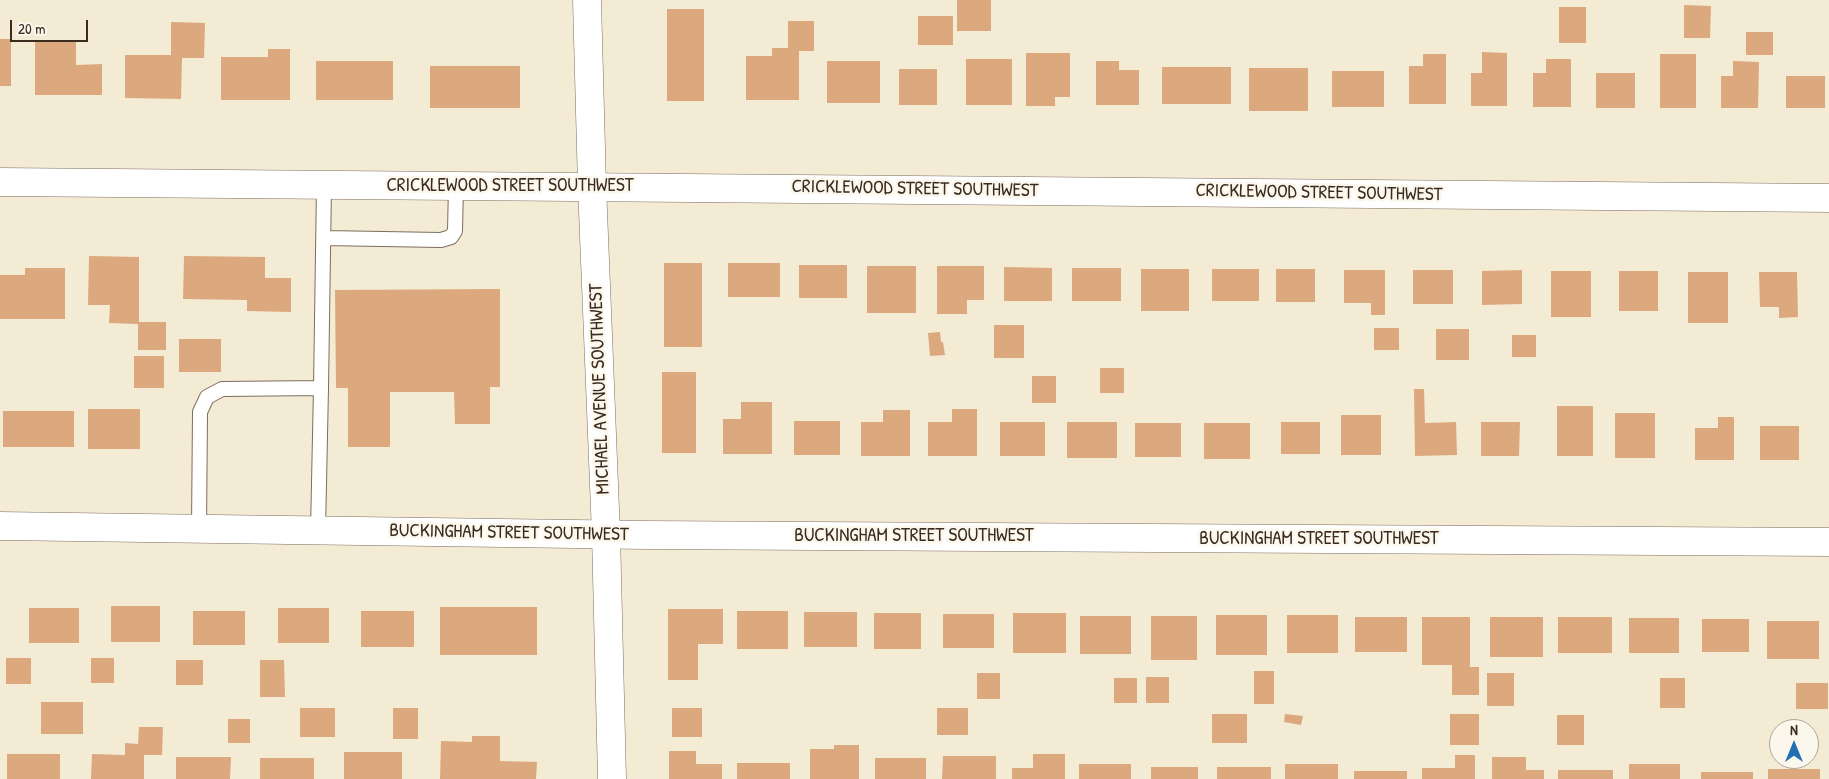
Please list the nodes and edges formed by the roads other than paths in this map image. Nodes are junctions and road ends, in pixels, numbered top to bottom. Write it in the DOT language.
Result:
graph roads {
  1 [pos="587,0"];
  2 [pos="0,182"];
  3 [pos="324,185"];
  4 [pos="456,186"];
  5 [pos="592,186"];
  6 [pos="1829,198"];
  7 [pos="324,238"];
  8 [pos="321,388"];
  9 [pos="0,526"];
  10 [pos="199,529"];
  11 [pos="318,530"];
  12 [pos="606,534"];
  13 [pos="1829,542"];
  14 [pos="612,779"];
  1 -- 5 [label="street, MICHAEL AVENUE SOUTHWEST"];
  2 -- 3 [label="street, CRICKLEWOOD STREET SOUTHWEST"];
  3 -- 4 [label="street, CRICKLEWOOD STREET SOUTHWEST"];
  3 -- 7 [label="lane"];
  4 -- 5 [label="street, CRICKLEWOOD STREET SOUTHWEST"];
  4 -- 7 [label="lane"];
  5 -- 6 [label="street, CRICKLEWOOD STREET SOUTHWEST"];
  5 -- 12 [label="street, MICHAEL AVENUE SOUTHWEST"];
  7 -- 8 [label="lane"];
  8 -- 10 [label="lane"];
  8 -- 11 [label="lane"];
  9 -- 10 [label="street, BUCKINGHAM STREET SOUTHWEST"];
  10 -- 11 [label="street, BUCKINGHAM STREET SOUTHWEST"];
  11 -- 12 [label="street, BUCKINGHAM STREET SOUTHWEST"];
  12 -- 13 [label="street, BUCKINGHAM STREET SOUTHWEST"];
  12 -- 14 [label="street, MICHAEL AVENUE SOUTHWEST"];
}
